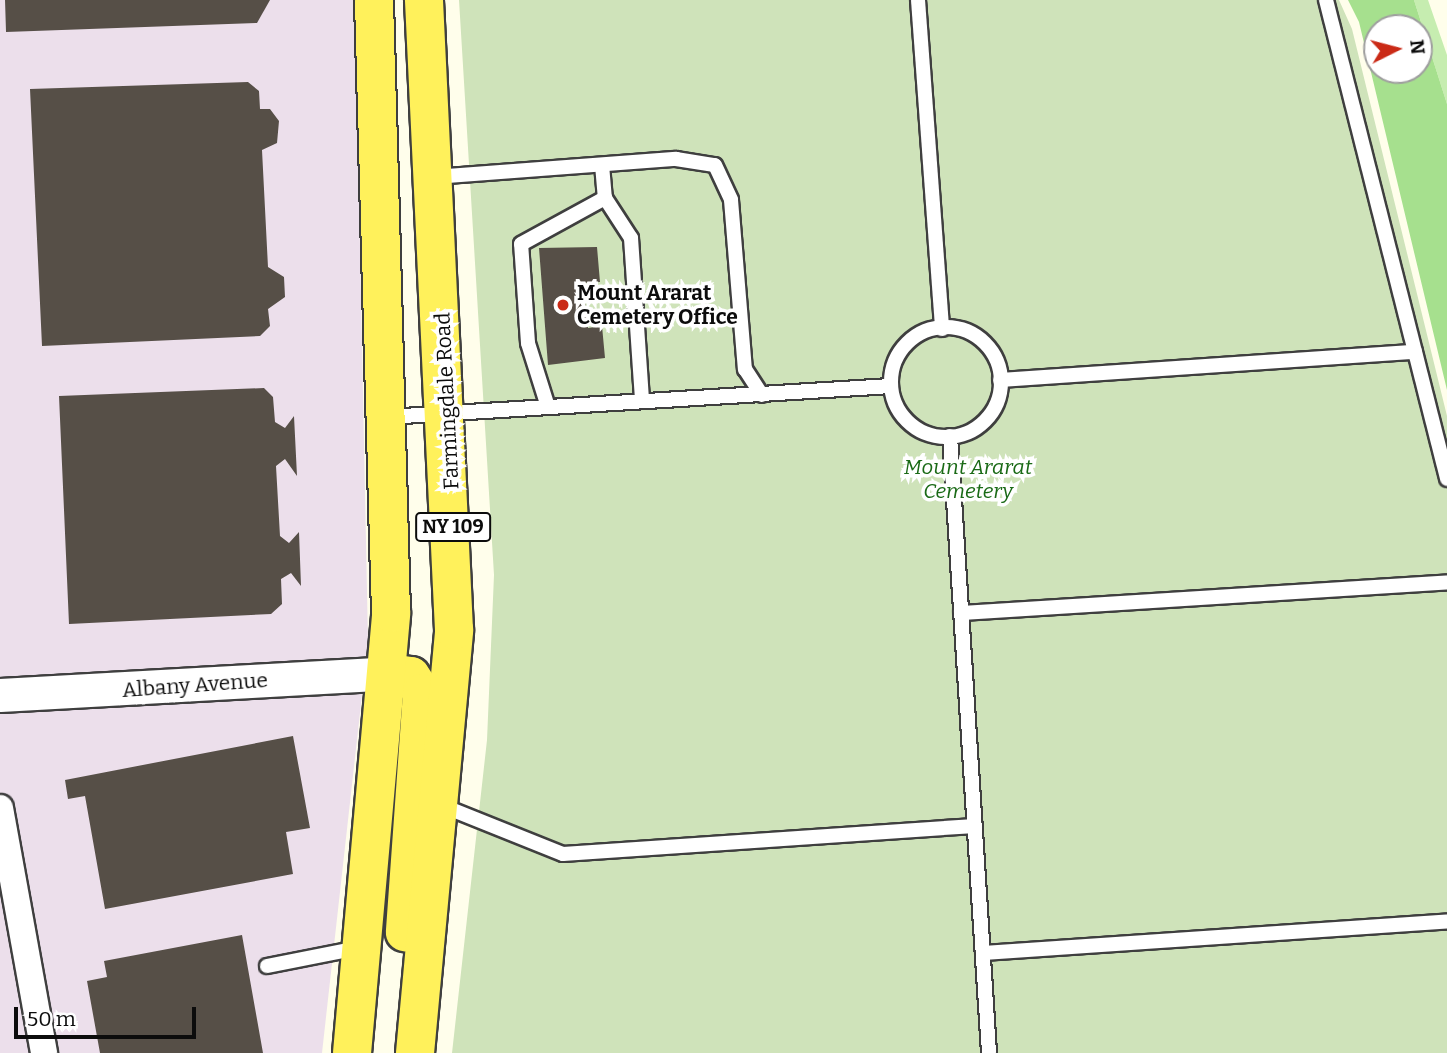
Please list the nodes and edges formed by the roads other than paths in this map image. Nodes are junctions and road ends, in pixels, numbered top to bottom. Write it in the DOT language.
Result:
graph roads {
  1 [pos="374,0"];
  2 [pos="424,0"];
  3 [pos="918,0"];
  4 [pos="1326,0"];
  5 [pos="602,165"];
  6 [pos="433,177"];
  7 [pos="606,198"];
  8 [pos="942,329"];
  9 [pos="1415,352"];
  10 [pos="1000,380"];
  11 [pos="891,386"];
  12 [pos="762,395"];
  13 [pos="642,401"];
  14 [pos="548,407"];
  15 [pos="448,414"];
  16 [pos="387,417"];
  17 [pos="950,436"];
  18 [pos="1447,479"];
  19 [pos="1447,582"];
  20 [pos="961,613"];
  21 [pos="389,673"];
  22 [pos="0,695"];
  23 [pos="443,806"];
  24 [pos="0,808"];
  25 [pos="975,826"];
  26 [pos="1447,921"];
  27 [pos="363,948"];
  28 [pos="982,953"];
  29 [pos="267,966"];
  30 [pos="44,1053"];
  31 [pos="352,1053"];
  32 [pos="403,1053"];
  33 [pos="415,1053"];
  34 [pos="989,1053"];
  1 -- 16 [label="main road, NY 109"];
  2 -- 6 [label="main road, Farmingdale Road / NY 109"];
  3 -- 8 [label="lane"];
  4 -- 9 [label="lane"];
  5 -- 6 [label="lane"];
  5 -- 7 [label="lane"];
  5 -- 12 [label="lane"];
  6 -- 15 [label="main road, Farmingdale Road / NY 109"];
  7 -- 13 [label="lane"];
  7 -- 14 [label="lane"];
  8 -- 10 [label="lane"];
  8 -- 11 [label="lane"];
  9 -- 10 [label="lane"];
  9 -- 18 [label="lane"];
  10 -- 17 [label="lane"];
  11 -- 12 [label="lane"];
  11 -- 17 [label="lane"];
  12 -- 13 [label="lane"];
  13 -- 14 [label="lane"];
  14 -- 15 [label="lane"];
  15 -- 16 [label="lane"];
  15 -- 23 [label="main road, Farmingdale Road / NY 109"];
  16 -- 21 [label="main road, NY 109"];
  17 -- 20 [label="lane"];
  19 -- 20 [label="lane"];
  20 -- 25 [label="lane"];
  21 -- 22 [label="street, Albany Avenue"];
  21 -- 27 [label="main road, NY 109"];
  21 -- 32 [label="main road"];
  23 -- 25 [label="lane"];
  23 -- 33 [label="main road, Farmingdale Road / NY 109"];
  24 -- 30 [label="street"];
  25 -- 28 [label="lane"];
  26 -- 28 [label="lane"];
  27 -- 29 [label="lane"];
  27 -- 31 [label="main road, NY 109"];
  28 -- 34 [label="lane"];
}
